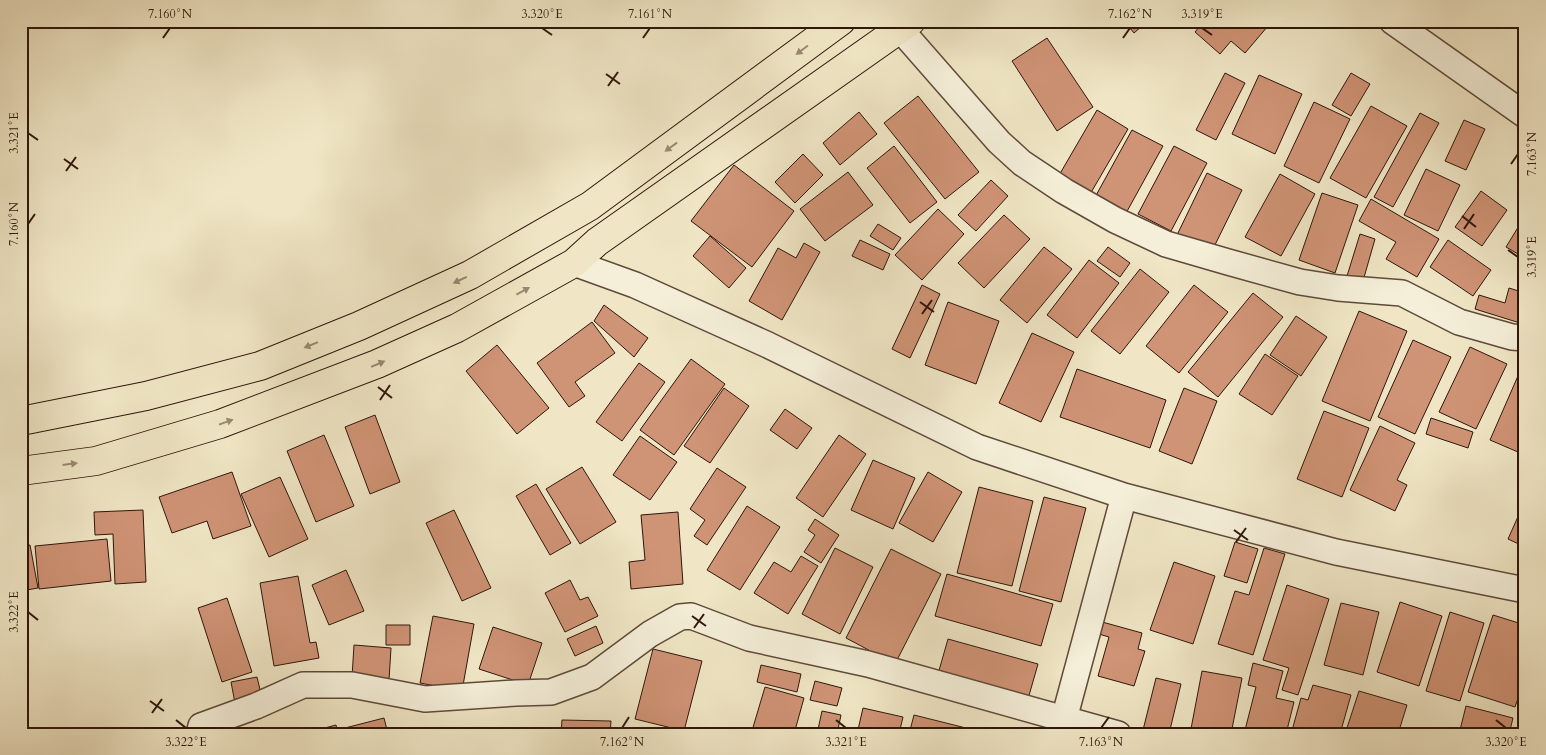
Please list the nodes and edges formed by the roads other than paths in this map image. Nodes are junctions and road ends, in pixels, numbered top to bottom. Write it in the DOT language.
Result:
graph roads {
  1 [pos="841,21"];
  2 [pos="1392,21"];
  3 [pos="906,25"];
  4 [pos="1525,115"];
  5 [pos="574,263"];
  6 [pos="1525,338"];
  7 [pos="21,421"];
  8 [pos="21,471"];
  9 [pos="1124,496"];
  10 [pos="1525,590"];
  11 [pos="1063,726"];
  12 [pos="199,734"];
  13 [pos="1118,734"];
  1 -- 7 [label="main road, one-way"];
  2 -- 4 [label="street"];
  3 -- 5 [label="main road"];
  3 -- 6 [label="street"];
  8 -- 5 [label="main road, one-way"];
  5 -- 9 [label="street"];
  9 -- 10 [label="street"];
  9 -- 11 [label="street"];
  11 -- 12 [label="street"];
  11 -- 13 [label="street"];
}
